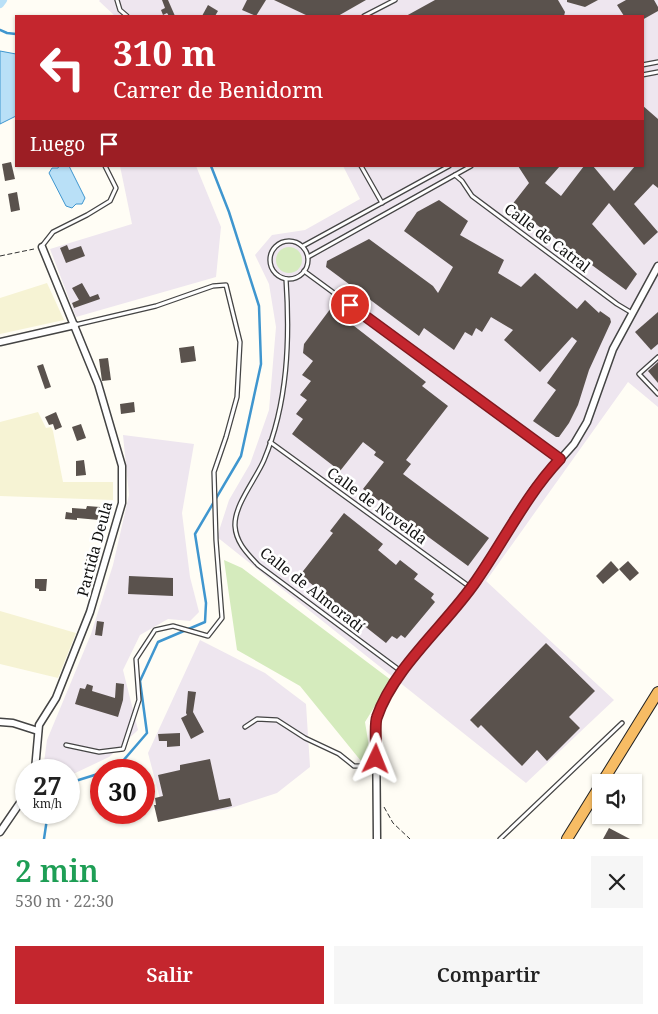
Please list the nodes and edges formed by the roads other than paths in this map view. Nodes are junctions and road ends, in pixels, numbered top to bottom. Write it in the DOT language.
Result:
graph roads {
  1 [pos="118,0"];
  2 [pos="394,0"];
  3 [pos="126,15"];
  4 [pos="366,15"];
  5 [pos="658,62"];
  6 [pos="644,65"];
  7 [pos="658,72"];
  8 [pos="644,75"];
  9 [pos="106,167"];
  10 [pos="362,167"];
  11 [pos="447,167"];
  12 [pos="469,167"];
  13 [pos="455,175"];
  14 [pos="382,203"];
  15 [pos="302,246"];
  16 [pos="42,247"];
  17 [pos="308,257"];
  18 [pos="658,266"];
  19 [pos="304,271"];
  20 [pos="286,279"];
  21 [pos="632,314"];
  22 [pos="75,325"];
  23 [pos="0,342"];
  24 [pos="658,357"];
  25 [pos="658,394"];
  26 [pos="270,442"];
  27 [pos="560,459"];
  28 [pos="471,588"];
  29 [pos="402,672"];
  30 [pos="657,696"];
  31 [pos="0,722"];
  32 [pos="622,723"];
  33 [pos="245,726"];
  34 [pos="38,730"];
  35 [pos="66,745"];
  36 [pos="36,759"];
  37 [pos="376,759"];
  38 [pos="15,810"];
  39 [pos="0,832"];
  40 [pos="377,839"];
  41 [pos="500,839"];
  42 [pos="567,839"];
  1 -- 3 [label="lane"];
  2 -- 4 [label="lane"];
  5 -- 6 [label="lane"];
  7 -- 8 [label="lane"];
  9 -- 16 [label="lane"];
  10 -- 14 [label="lane"];
  11 -- 14 [label="lane"];
  12 -- 13 [label="lane"];
  13 -- 17 [label="lane"];
  13 -- 21 [label="lane, Calle de Catral"];
  14 -- 15 [label="lane"];
  15 -- 17 [label="lane"];
  15 -- 20 [label="lane"];
  16 -- 22 [label="street, Partida Deula"];
  17 -- 19 [label="lane"];
  18 -- 21 [label="street"];
  19 -- 20 [label="lane"];
  19 -- 27 [label="lane"];
  20 -- 26 [label="lane, Calle de Almoradí"];
  21 -- 27 [label="street"];
  22 -- 23 [label="street"];
  22 -- 34 [label="street, Partida Deula"];
  22 -- 35 [label="lane"];
  24 -- 25 [label="lane"];
  26 -- 28 [label="lane, Calle de Novelda"];
  26 -- 29 [label="lane, Calle de Almoradí"];
  27 -- 28 [label="street"];
  28 -- 29 [label="street"];
  29 -- 37 [label="street"];
  30 -- 42 [label="highway"];
  31 -- 34 [label="street"];
  32 -- 41 [label="lane"];
  33 -- 37 [label="lane"];
  34 -- 36 [label="street, Partida Deula"];
  37 -- 40 [label="street"];
  38 -- 39 [label="street"];
}
